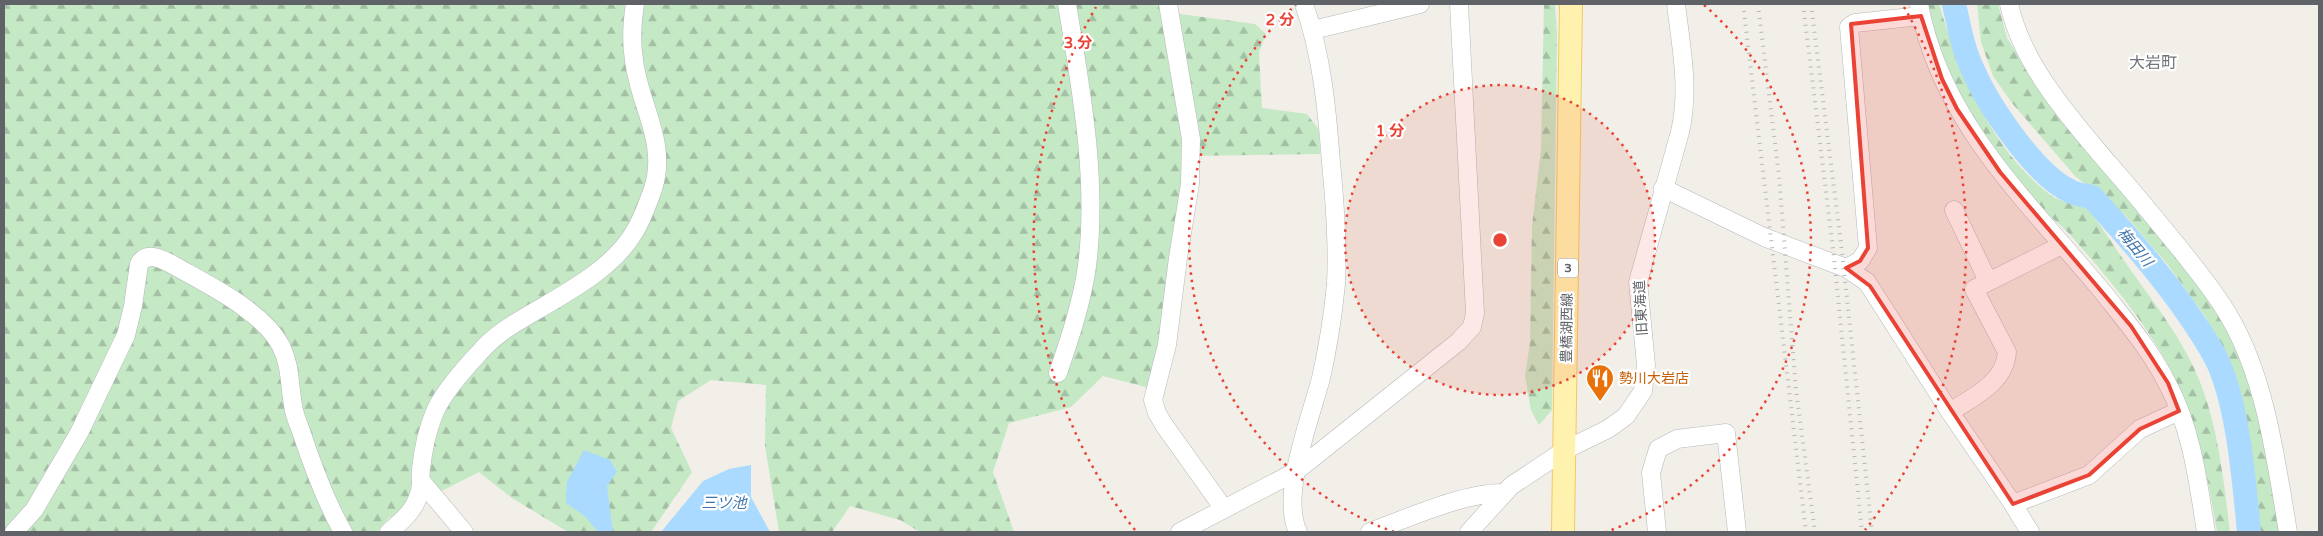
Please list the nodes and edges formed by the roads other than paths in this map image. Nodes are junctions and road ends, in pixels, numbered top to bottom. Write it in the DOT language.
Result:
graph roads {
  1 [pos="635,4"];
  2 [pos="1067,4"];
  3 [pos="1168,4"];
  4 [pos="1304,4"];
  5 [pos="1420,4"];
  6 [pos="1459,4"];
  7 [pos="1571,4"];
  8 [pos="1676,4"];
  9 [pos="2009,4"];
  10 [pos="1920,10"];
  11 [pos="1313,30"];
  12 [pos="1663,188"];
  13 [pos="1954,210"];
  14 [pos="2062,245"];
  15 [pos="1846,268"];
  16 [pos="1988,281"];
  17 [pos="1058,373"];
  18 [pos="2179,411"];
  19 [pos="1950,412"];
  20 [pos="1565,450"];
  21 [pos="1295,472"];
  22 [pos="421,481"];
  23 [pos="1504,493"];
  24 [pos="2013,504"];
  25 [pos="1224,509"];
  26 [pos="14,532"];
  27 [pos="343,532"];
  28 [pos="389,532"];
  29 [pos="464,532"];
  30 [pos="1180,532"];
  31 [pos="1298,532"];
  32 [pos="1370,532"];
  33 [pos="1469,532"];
  34 [pos="1563,532"];
  35 [pos="1657,532"];
  36 [pos="1737,532"];
  37 [pos="2030,532"];
  38 [pos="2206,532"];
  39 [pos="2288,532"];
  1 -- 22 [label="street"];
  2 -- 17 [label="street"];
  3 -- 25 [label="street"];
  4 -- 11 [label="street"];
  5 -- 11 [label="street"];
  6 -- 21 [label="street"];
  7 -- 20 [label="main road, 豊橋湖西線 / 3"];
  8 -- 12 [label="street, 旧東海道"];
  9 -- 39 [label="street"];
  10 -- 14 [label="street"];
  10 -- 15 [label="street"];
  11 -- 21 [label="street"];
  12 -- 15 [label="street"];
  12 -- 20 [label="street, 旧東海道"];
  13 -- 16 [label="street"];
  14 -- 16 [label="street"];
  14 -- 18 [label="street"];
  15 -- 19 [label="street"];
  16 -- 19 [label="street"];
  18 -- 24 [label="street"];
  18 -- 38 [label="street"];
  19 -- 24 [label="street"];
  20 -- 23 [label="street, 旧東海道"];
  20 -- 34 [label="main road, 豊橋湖西線 / 3"];
  21 -- 25 [label="street"];
  21 -- 31 [label="street"];
  22 -- 28 [label="street"];
  22 -- 29 [label="street"];
  23 -- 32 [label="street"];
  23 -- 33 [label="street, 旧東海道"];
  24 -- 37 [label="street"];
  25 -- 30 [label="street"];
  26 -- 27 [label="street"];
  35 -- 36 [label="street"];
}
